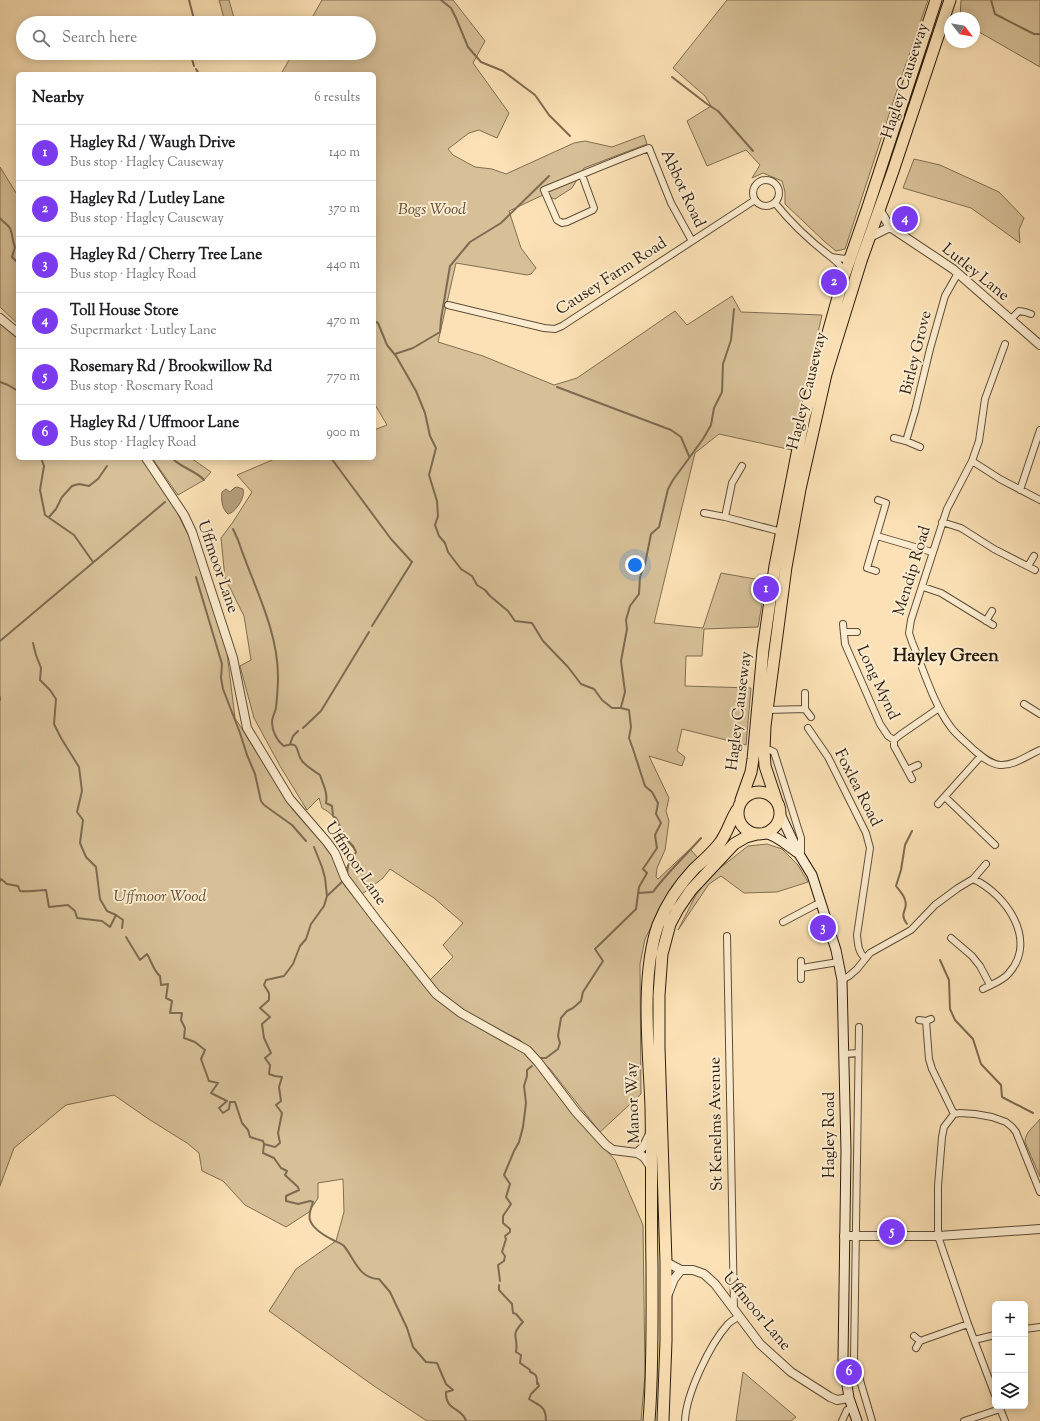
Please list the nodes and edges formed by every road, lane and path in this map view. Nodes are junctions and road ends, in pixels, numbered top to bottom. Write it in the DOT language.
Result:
graph roads {
  1 [pos="936,0"];
  2 [pos="950,0"];
  3 [pos="582,175"];
  4 [pos="755,200"];
  5 [pos="774,203"];
  6 [pos="879,209"];
  7 [pos="890,227"];
  8 [pos="870,237"];
  9 [pos="692,241"];
  10 [pos="851,256"];
  11 [pos="830,257"];
  12 [pos="958,273"];
  13 [pos="844,276"];
  14 [pos="448,305"];
  15 [pos="1031,314"];
  16 [pos="0,318"];
  17 [pos="1010,320"];
  18 [pos="16,331"];
  19 [pos="1005,344"];
  20 [pos="1040,345"];
  21 [pos="1040,430"];
  22 [pos="894,438"];
  23 [pos="906,441"];
  24 [pos="920,447"];
  25 [pos="147,460"];
  26 [pos="972,461"];
  27 [pos="742,466"];
  28 [pos="1020,490"];
  29 [pos="878,500"];
  30 [pos="1040,500"];
  31 [pos="704,513"];
  32 [pos="725,517"];
  33 [pos="942,522"];
  34 [pos="782,532"];
  35 [pos="877,536"];
  36 [pos="932,552"];
  37 [pos="1034,556"];
  38 [pos="1028,566"];
  39 [pos="1035,570"];
  40 [pos="876,571"];
  41 [pos="923,587"];
  42 [pos="992,611"];
  43 [pos="986,621"];
  44 [pos="843,624"];
  45 [pos="993,625"];
  46 [pos="844,632"];
  47 [pos="858,632"];
  48 [pos="805,693"];
  49 [pos="1024,704"];
  50 [pos="939,708"];
  51 [pos="806,709"];
  52 [pos="767,710"];
  53 [pos="1040,714"];
  54 [pos="811,717"];
  55 [pos="808,728"];
  56 [pos="894,740"];
  57 [pos="764,750"];
  58 [pos="1040,750"];
  59 [pos="981,756"];
  60 [pos="918,766"];
  61 [pos="908,770"];
  62 [pos="912,779"];
  63 [pos="945,797"];
  64 [pos="777,802"];
  65 [pos="938,804"];
  66 [pos="739,805"];
  67 [pos="781,816"];
  68 [pos="760,834"];
  69 [pos="995,845"];
  70 [pos="800,855"];
  71 [pos="986,864"];
  72 [pos="973,879"];
  73 [pos="821,902"];
  74 [pos="783,922"];
  75 [pos="727,936"];
  76 [pos="951,938"];
  77 [pos="865,958"];
  78 [pos="801,961"];
  79 [pos="838,962"];
  80 [pos="802,968"];
  81 [pos="801,979"];
  82 [pos="842,980"];
  83 [pos="990,985"];
  84 [pos="983,989"];
  85 [pos="918,1020"];
  86 [pos="859,1027"];
  87 [pos="858,1053"];
  88 [pos="844,1054"];
  89 [pos="954,1114"];
  90 [pos="651,1132"];
  91 [pos="637,1153"];
  92 [pos="652,1169"];
  93 [pos="1040,1192"];
  94 [pos="1040,1229"];
  95 [pos="844,1236"];
  96 [pos="938,1236"];
  97 [pos="856,1237"];
  98 [pos="666,1262"];
  99 [pos="681,1270"];
  100 [pos="665,1302"];
  101 [pos="736,1314"];
  102 [pos="968,1324"];
  103 [pos="1040,1327"];
  104 [pos="1028,1329"];
  105 [pos="992,1335"];
  106 [pos="914,1336"];
  107 [pos="974,1340"];
  108 [pos="920,1341"];
  109 [pos="916,1348"];
  110 [pos="992,1387"];
  111 [pos="848,1398"];
  112 [pos="852,1408"];
  113 [pos="997,1409"];
  114 [pos="1000,1409"];
  115 [pos="650,1421"];
  116 [pos="663,1421"];
  117 [pos="685,1421"];
  118 [pos="842,1421"];
  119 [pos="857,1421"];
  120 [pos="872,1421"];
  121 [pos="964,1421"];
  122 [pos="1005,1421"];
  1 -- 10 [label="highway, Hagley Causeway"];
  2 -- 6 [label="highway, Hagley Causeway"];
  3 -- 3 [label="street"];
  3 -- 9 [label="street, Abbot Road"];
  4 -- 5 [label="street"];
  4 -- 5 [label="street"];
  4 -- 9 [label="street, Causey Farm Road"];
  5 -- 11 [label="street"];
  6 -- 7 [label="street, Lutley Lane"];
  6 -- 8 [label="highway, Hagley Causeway"];
  7 -- 8 [label="street"];
  7 -- 12 [label="street, Lutley Lane"];
  8 -- 52 [label="highway, Hagley Causeway"];
  9 -- 14 [label="street, Causey Farm Road"];
  10 -- 11 [label="street"];
  10 -- 13 [label="highway, Hagley Causeway"];
  11 -- 13 [label="street"];
  12 -- 17 [label="street, Lutley Lane"];
  12 -- 23 [label="street, Birley Grove"];
  13 -- 34 [label="highway, Hagley Causeway"];
  15 -- 17 [label="street"];
  16 -- 18 [label="street"];
  17 -- 20 [label="street, Lutley Lane"];
  19 -- 26 [label="street, Mendip Road"];
  21 -- 28 [label="street"];
  22 -- 23 [label="street"];
  23 -- 24 [label="street"];
  25 -- 91 [label="street, Uffmoor Lane"];
  26 -- 28 [label="street"];
  26 -- 33 [label="street, Mendip Road"];
  27 -- 32 [label="street"];
  28 -- 30 [label="street"];
  29 -- 35 [label="street"];
  31 -- 32 [label="street"];
  32 -- 34 [label="street"];
  33 -- 36 [label="street, Mendip Road"];
  33 -- 38 [label="street"];
  34 -- 66 [label="highway, Hagley Causeway"];
  35 -- 36 [label="street"];
  35 -- 40 [label="street"];
  36 -- 41 [label="street, Mendip Road"];
  37 -- 38 [label="street"];
  38 -- 39 [label="street"];
  41 -- 43 [label="street"];
  41 -- 50 [label="street, Mendip Road"];
  42 -- 43 [label="street"];
  43 -- 45 [label="street"];
  44 -- 46 [label="street, Long Mynd"];
  46 -- 47 [label="street, Long Mynd"];
  46 -- 56 [label="street, Long Mynd"];
  48 -- 51 [label="street"];
  49 -- 53 [label="street"];
  50 -- 56 [label="street, Long Mynd"];
  50 -- 59 [label="street, Mendip Road"];
  51 -- 52 [label="street"];
  51 -- 54 [label="street"];
  52 -- 57 [label="highway, Hagley Causeway"];
  55 -- 77 [label="street, Foxlea Road"];
  56 -- 61 [label="street, Long Mynd"];
  57 -- 64 [label="highway, Hagley Causeway"];
  57 -- 70 [label="street"];
  58 -- 59 [label="street, Mendip Road"];
  59 -- 63 [label="street"];
  60 -- 61 [label="street"];
  61 -- 62 [label="street, Long Mynd"];
  63 -- 65 [label="street"];
  63 -- 69 [label="street"];
  64 -- 66 [label="highway"];
  64 -- 67 [label="highway"];
  66 -- 68 [label="highway"];
  66 -- 90 [label="highway, Manor Way"];
  67 -- 68 [label="highway"];
  67 -- 70 [label="main road, Hagley Road"];
  68 -- 70 [label="main road, Hagley Road"];
  68 -- 98 [label="highway, Manor Way"];
  70 -- 73 [label="main road, Hagley Road"];
  71 -- 72 [label="street"];
  72 -- 77 [label="street"];
  72 -- 83 [label="street"];
  73 -- 74 [label="street"];
  73 -- 79 [label="main road, Hagley Road"];
  75 -- 101 [label="street, St Kenelms Avenue"];
  76 -- 83 [label="street"];
  77 -- 82 [label="street"];
  78 -- 80 [label="street"];
  79 -- 80 [label="street"];
  79 -- 82 [label="main road, Hagley Road"];
  80 -- 81 [label="street"];
  82 -- 88 [label="main road, Hagley Road"];
  83 -- 84 [label="street"];
  85 -- 89 [label="street"];
  86 -- 87 [label="street, Hagley Road"];
  87 -- 88 [label="street"];
  87 -- 97 [label="street, Hagley Road"];
  88 -- 95 [label="main road, Hagley Road"];
  89 -- 93 [label="street"];
  89 -- 96 [label="street"];
  90 -- 91 [label="street"];
  90 -- 92 [label="highway, Manor Way"];
  91 -- 92 [label="street"];
  92 -- 115 [label="highway, Manor Way"];
  94 -- 96 [label="street"];
  95 -- 97 [label="street"];
  95 -- 111 [label="main road, Hagley Road"];
  96 -- 97 [label="street"];
  96 -- 102 [label="street"];
  97 -- 120 [label="street, Hagley Road"];
  98 -- 99 [label="street, Uffmoor Lane"];
  98 -- 100 [label="highway, Manor Way"];
  99 -- 100 [label="street"];
  99 -- 101 [label="street, Uffmoor Lane"];
  100 -- 116 [label="highway, Manor Way"];
  101 -- 111 [label="street, Uffmoor Lane"];
  101 -- 117 [label="street"];
  102 -- 107 [label="street"];
  102 -- 108 [label="street"];
  103 -- 104 [label="street"];
  105 -- 107 [label="street"];
  106 -- 108 [label="street"];
  107 -- 110 [label="street"];
  108 -- 109 [label="street"];
  111 -- 112 [label="main road, Hagley Road"];
  112 -- 118 [label="street"];
  112 -- 119 [label="main road, Hagley Road"];
  113 -- 121 [label="street"];
  114 -- 122 [label="street"];
}
